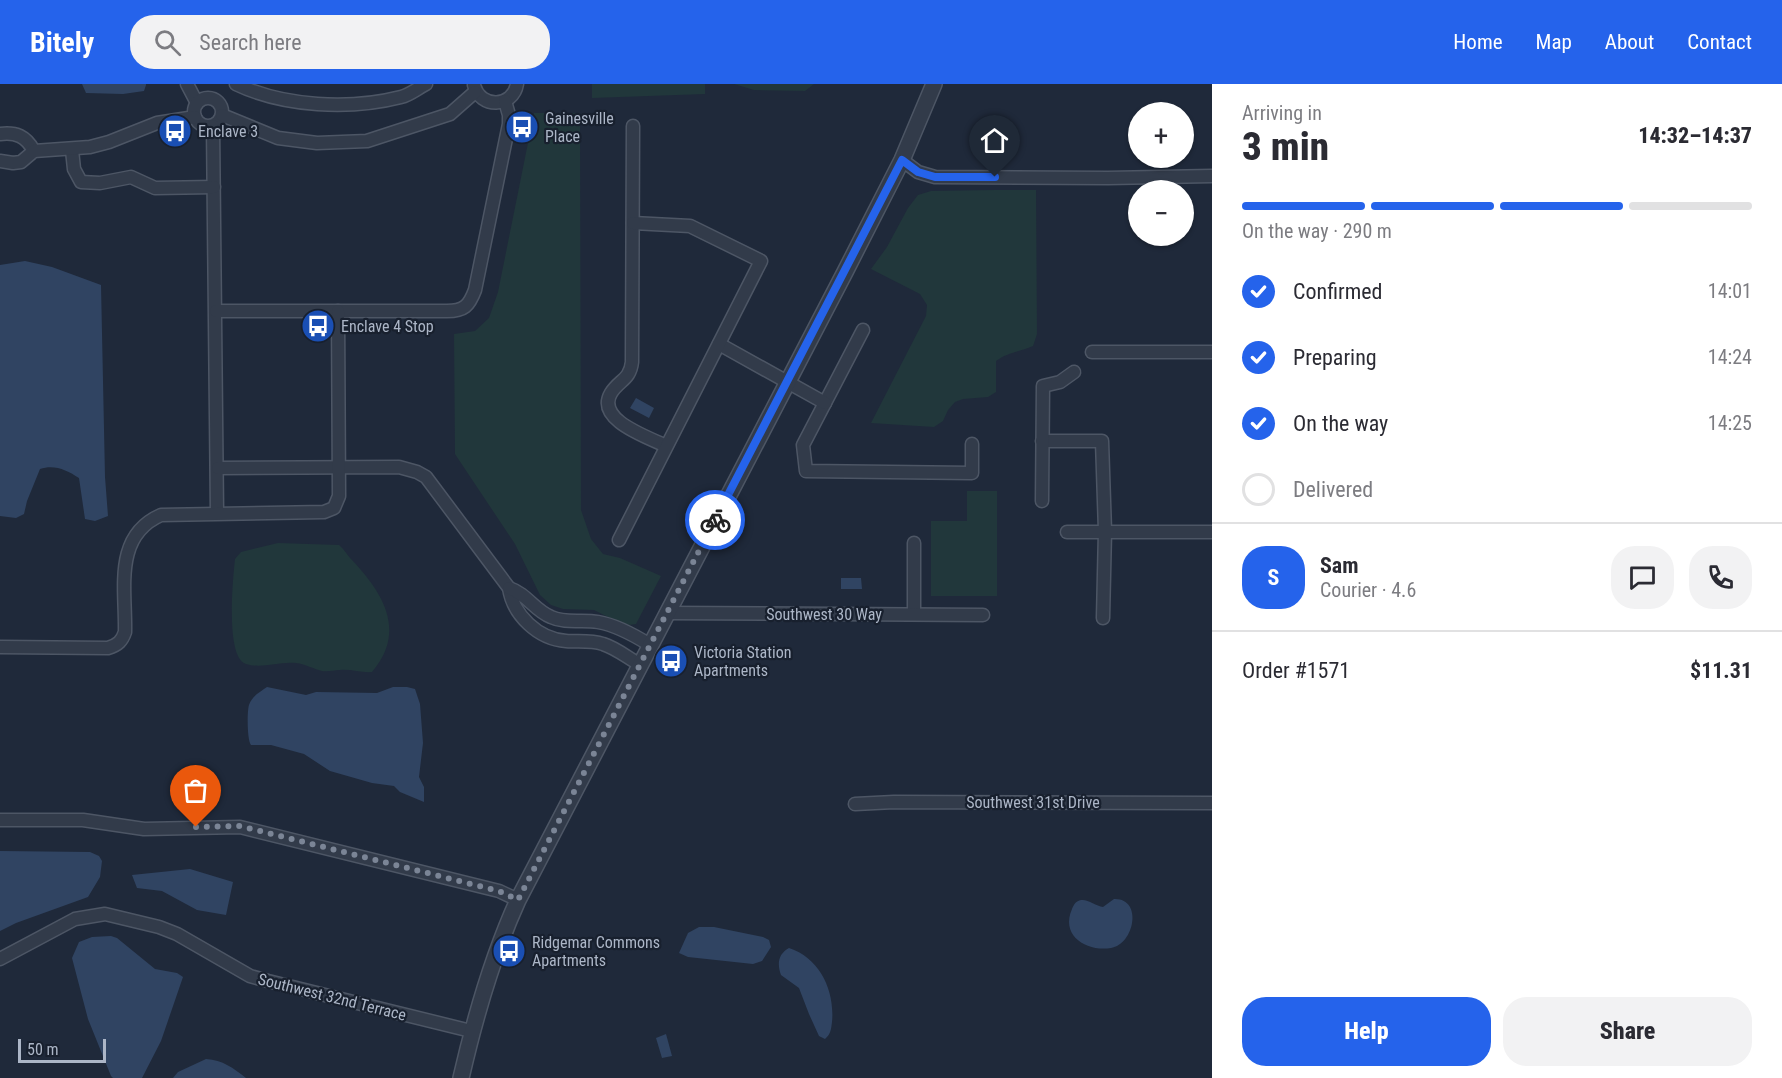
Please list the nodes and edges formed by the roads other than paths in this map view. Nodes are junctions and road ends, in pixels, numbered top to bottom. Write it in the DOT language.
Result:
graph roads {
  1 [pos="187,84"];
  2 [pos="237,84"];
  3 [pos="426,84"];
  4 [pos="517,84"];
  5 [pos="934,84"];
  6 [pos="474,88"];
  7 [pos="505,101"];
  8 [pos="197,103"];
  9 [pos="222,115"];
  10 [pos="195,117"];
  11 [pos="213,126"];
  12 [pos="633,126"];
  13 [pos="0,134"];
  14 [pos="72,150"];
  15 [pos="34,151"];
  16 [pos="902,160"];
  17 [pos="0,161"];
  18 [pos="1212,176"];
  19 [pos="214,187"];
  20 [pos="633,223"];
  21 [pos="216,311"];
  22 [pos="338,311"];
  23 [pos="863,330"];
  24 [pos="719,344"];
  25 [pos="1092,352"];
  26 [pos="1212,352"];
  27 [pos="1074,372"];
  28 [pos="787,382"];
  29 [pos="825,403"];
  30 [pos="1042,441"];
  31 [pos="972,444"];
  32 [pos="666,446"];
  33 [pos="339,467"];
  34 [pos="218,468"];
  35 [pos="1042,501"];
  36 [pos="218,513"];
  37 [pos="1105,531"];
  38 [pos="1068,532"];
  39 [pos="1212,532"];
  40 [pos="619,540"];
  41 [pos="914,543"];
  42 [pos="509,588"];
  43 [pos="666,613"];
  44 [pos="914,614"];
  45 [pos="983,615"];
  46 [pos="1103,618"];
  47 [pos="606,624"];
  48 [pos="598,643"];
  49 [pos="650,645"];
  50 [pos="0,647"];
  51 [pos="639,664"];
  52 [pos="1212,802"];
  53 [pos="855,804"];
  54 [pos="0,820"];
  55 [pos="518,900"];
  56 [pos="0,959"];
  57 [pos="471,1031"];
  58 [pos="461,1078"];
  1 -- 8 [label="street"];
  2 -- 3 [label="street"];
  4 -- 7 [label="street"];
  5 -- 16 [label="street"];
  6 -- 7 [label="street"];
  6 -- 9 [label="street"];
  7 -- 22 [label="street"];
  8 -- 9 [label="street"];
  8 -- 10 [label="street"];
  9 -- 11 [label="street"];
  10 -- 11 [label="street"];
  10 -- 14 [label="street"];
  11 -- 19 [label="street"];
  12 -- 20 [label="street"];
  13 -- 15 [label="street"];
  14 -- 15 [label="street"];
  14 -- 19 [label="street"];
  15 -- 17 [label="street"];
  16 -- 18 [label="street"];
  16 -- 28 [label="street"];
  19 -- 21 [label="street"];
  20 -- 24 [label="street"];
  20 -- 32 [label="street"];
  21 -- 22 [label="street"];
  21 -- 34 [label="street"];
  22 -- 33 [label="street"];
  23 -- 29 [label="street"];
  24 -- 28 [label="street"];
  24 -- 32 [label="street"];
  25 -- 26 [label="street"];
  27 -- 30 [label="street"];
  28 -- 29 [label="street"];
  28 -- 43 [label="street"];
  29 -- 31 [label="street"];
  30 -- 35 [label="street"];
  30 -- 37 [label="street"];
  32 -- 40 [label="street"];
  33 -- 34 [label="street"];
  33 -- 36 [label="street"];
  33 -- 42 [label="street"];
  34 -- 36 [label="street"];
  36 -- 50 [label="street"];
  37 -- 38 [label="street"];
  37 -- 39 [label="street"];
  37 -- 46 [label="street"];
  41 -- 44 [label="street"];
  42 -- 47 [label="street"];
  42 -- 48 [label="street"];
  43 -- 44 [label="street, Southwest 30 Way"];
  43 -- 49 [label="street"];
  44 -- 45 [label="street, Southwest 30 Way"];
  47 -- 48 [label="street"];
  47 -- 49 [label="street"];
  48 -- 51 [label="street"];
  49 -- 51 [label="street"];
  51 -- 55 [label="street"];
  52 -- 53 [label="street, Southwest 31st Drive"];
  54 -- 55 [label="street"];
  55 -- 57 [label="street"];
  56 -- 57 [label="street, Southwest 32nd Terrace"];
  57 -- 58 [label="street"];
}
